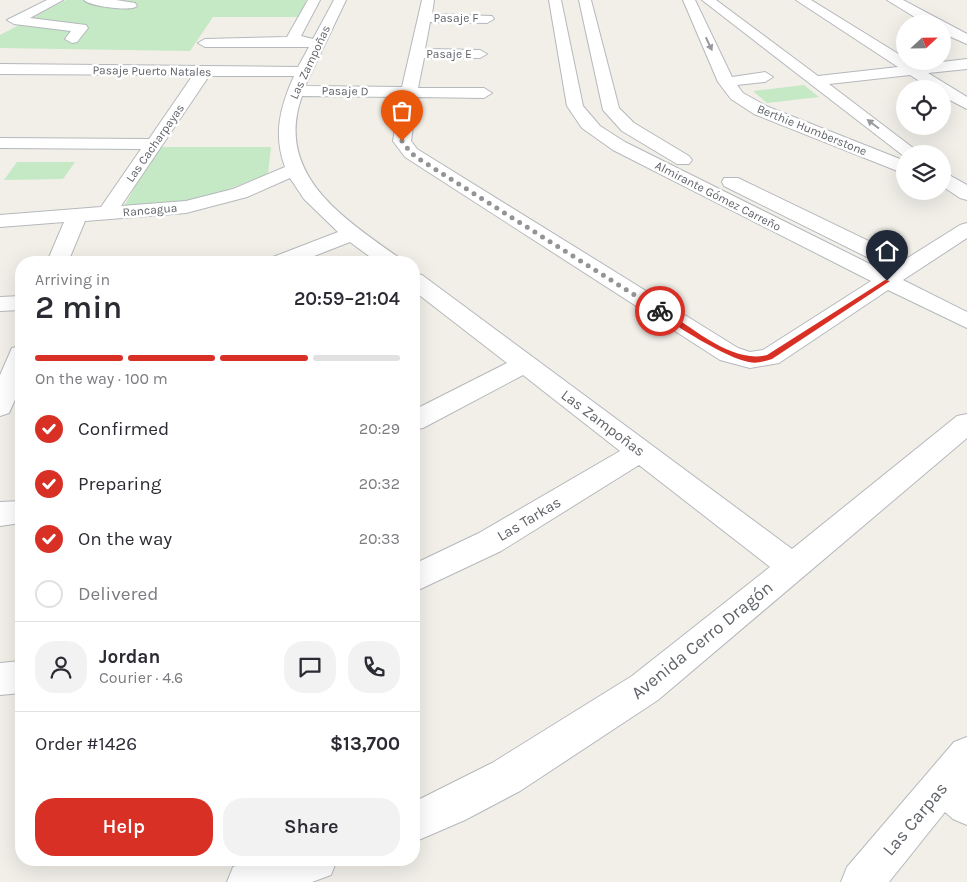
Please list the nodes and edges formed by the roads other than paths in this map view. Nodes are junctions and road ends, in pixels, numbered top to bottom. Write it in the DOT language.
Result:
graph roads {
  1 [pos="57,0"];
  2 [pos="90,0"];
  3 [pos="314,0"];
  4 [pos="340,0"];
  5 [pos="555,0"];
  6 [pos="585,0"];
  7 [pos="689,0"];
  8 [pos="708,0"];
  9 [pos="802,0"];
  10 [pos="894,0"];
  11 [pos="130,6"];
  12 [pos="426,9"];
  13 [pos="921,15"];
  14 [pos="487,19"];
  15 [pos="14,20"];
  16 [pos="0,28"];
  17 [pos="951,32"];
  18 [pos="72,39"];
  19 [pos="967,40"];
  20 [pos="296,41"];
  21 [pos="205,43"];
  22 [pos="318,44"];
  23 [pos="417,53"];
  24 [pos="480,54"];
  25 [pos="896,59"];
  26 [pos="967,64"];
  27 [pos="951,66"];
  28 [pos="0,69"];
  29 [pos="914,70"];
  30 [pos="204,71"];
  31 [pos="304,72"];
  32 [pos="765,77"];
  33 [pos="816,81"];
  34 [pos="726,82"];
  35 [pos="296,91"];
  36 [pos="410,92"];
  37 [pos="484,93"];
  38 [pos="967,104"];
  39 [pos="0,143"];
  40 [pos="154,144"];
  41 [pos="900,145"];
  42 [pos="896,164"];
  43 [pos="294,170"];
  44 [pos="951,184"];
  45 [pos="951,187"];
  46 [pos="964,193"];
  47 [pos="106,214"];
  48 [pos="76,216"];
  49 [pos="0,221"];
  50 [pos="967,229"];
  51 [pos="352,234"];
  52 [pos="60,256"];
  53 [pos="296,256"];
  54 [pos="382,256"];
  55 [pos="907,268"];
  56 [pos="887,281"];
  57 [pos="420,292"];
  58 [pos="15,303"];
  59 [pos="0,304"];
  60 [pos="967,322"];
  61 [pos="525,364"];
  62 [pos="15,372"];
  63 [pos="7,397"];
  64 [pos="420,418"];
  65 [pos="967,423"];
  66 [pos="641,451"];
  67 [pos="15,513"];
  68 [pos="0,514"];
  69 [pos="793,567"];
  70 [pos="420,576"];
  71 [pos="15,678"];
  72 [pos="0,679"];
  73 [pos="967,755"];
  74 [pos="955,796"];
  75 [pos="420,819"];
  76 [pos="297,866"];
  77 [pos="248,882"];
  78 [pos="862,882"];
  1 -- 15 [label="street"];
  2 -- 11 [label="street"];
  3 -- 20 [label="street"];
  4 -- 22 [label="street, Las Zampoñas"];
  5 -- 56 [label="street, Almirante Gómez Carreño"];
  6 -- 55 [label="street"];
  7 -- 34 [label="street, Berthie Humberstone, one-way"];
  8 -- 33 [label="street, Berthie Humberstone"];
  9 -- 25 [label="street"];
  10 -- 13 [label="street"];
  12 -- 14 [label="street, Pasaje F"];
  12 -- 23 [label="street"];
  15 -- 16 [label="street"];
  15 -- 18 [label="street"];
  17 -- 19 [label="street"];
  20 -- 21 [label="street"];
  20 -- 22 [label="street"];
  22 -- 31 [label="street, Las Zampoñas"];
  23 -- 24 [label="street, Pasaje E"];
  23 -- 36 [label="street"];
  26 -- 27 [label="street"];
  28 -- 30 [label="street, Pasaje Puerto Natales"];
  29 -- 33 [label="street"];
  29 -- 38 [label="street"];
  30 -- 31 [label="street, Pasaje Puerto Natales"];
  30 -- 40 [label="street, Las Cacharpayas"];
  31 -- 35 [label="street, Las Zampoñas"];
  32 -- 34 [label="street"];
  41 -- 33 [label="street, Berthie Humberstone, one-way"];
  34 -- 42 [label="street, Berthie Humberstone"];
  35 -- 36 [label="street, Pasaje D"];
  35 -- 43 [label="street, Las Zampoñas"];
  36 -- 37 [label="street, Pasaje D"];
  36 -- 56 [label="street"];
  39 -- 40 [label="street"];
  40 -- 47 [label="street, Las Cacharpayas"];
  43 -- 47 [label="street, Rancagua"];
  43 -- 51 [label="street, Las Zampoñas"];
  44 -- 46 [label="street"];
  45 -- 46 [label="street"];
  47 -- 48 [label="street, Rancagua"];
  48 -- 49 [label="street, Rancagua"];
  48 -- 52 [label="street"];
  50 -- 55 [label="street"];
  51 -- 53 [label="street"];
  51 -- 54 [label="street, Las Zampoñas"];
  55 -- 56 [label="street"];
  56 -- 60 [label="street, Almirante Gómez Carreño"];
  57 -- 61 [label="street, Las Zampoñas"];
  58 -- 59 [label="street"];
  61 -- 64 [label="street"];
  61 -- 66 [label="street, Las Zampoñas"];
  62 -- 63 [label="street"];
  65 -- 69 [label="street, Avenida Cerro Dragón"];
  66 -- 69 [label="street, Las Zampoñas"];
  66 -- 70 [label="street, Las Tarkas"];
  67 -- 68 [label="street"];
  69 -- 75 [label="street, Avenida Cerro Dragón"];
  71 -- 72 [label="street"];
  73 -- 74 [label="street, Las Carpas"];
  74 -- 78 [label="street, Las Carpas"];
  76 -- 77 [label="street"];
}
